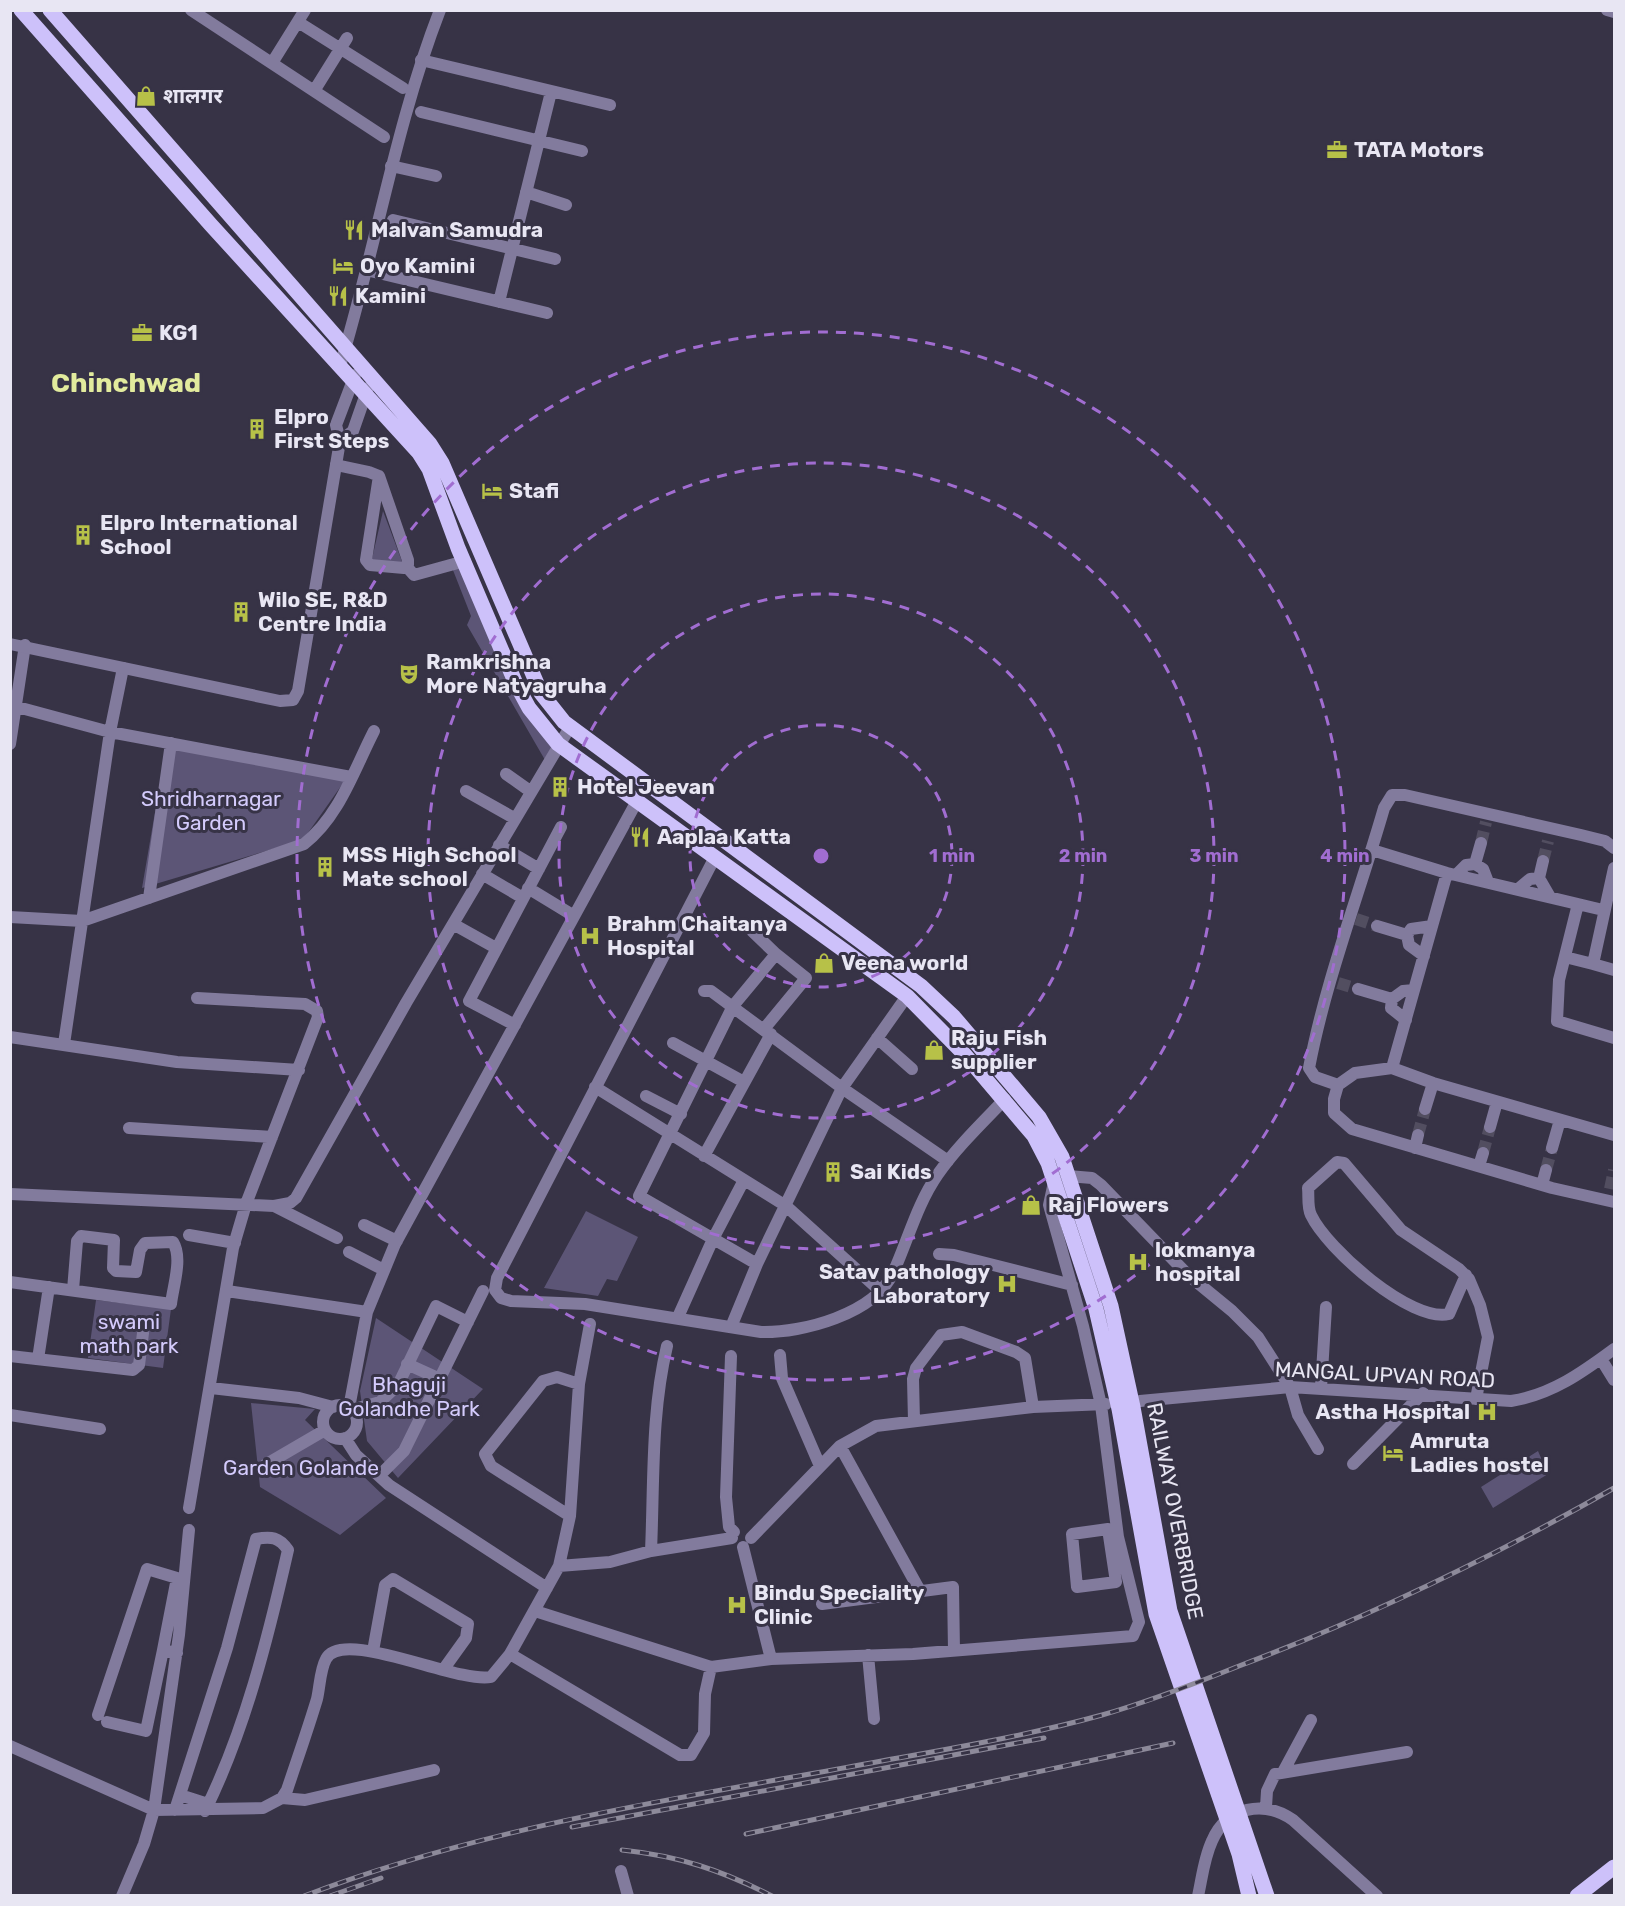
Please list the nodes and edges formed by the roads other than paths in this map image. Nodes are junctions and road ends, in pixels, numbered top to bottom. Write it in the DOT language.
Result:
graph roads {
  1 [pos="21,10"];
  2 [pos="50,10"];
  3 [pos="191,10"];
  4 [pos="304,10"];
  5 [pos="440,10"];
  6 [pos="1607,10"];
  7 [pos="1614,12"];
  8 [pos="298,22"];
  9 [pos="347,38"];
  10 [pos="339,49"];
  11 [pos="93,60"];
  12 [pos="421,60"];
  13 [pos="272,63"];
  14 [pos="79,77"];
  15 [pos="403,88"];
  16 [pos="314,91"];
  17 [pos="551,92"];
  18 [pos="610,105"];
  19 [pos="421,112"];
  20 [pos="384,137"];
  21 [pos="538,141"];
  22 [pos="582,151"];
  23 [pos="391,166"];
  24 [pos="436,176"];
  25 [pos="526,192"];
  26 [pos="566,205"];
  27 [pos="393,220"];
  28 [pos="512,249"];
  29 [pos="555,259"];
  30 [pos="366,270"];
  31 [pos="499,302"];
  32 [pos="547,313"];
  33 [pos="346,346"];
  34 [pos="360,363"];
  35 [pos="339,366"];
  36 [pos="372,377"];
  37 [pos="353,381"];
  38 [pos="366,395"];
  39 [pos="340,441"];
  40 [pos="336,465"];
  41 [pos="379,476"];
  42 [pos="465,561"];
  43 [pos="406,566"];
  44 [pos="10,644"];
  45 [pos="25,645"];
  46 [pos="123,668"];
  47 [pos="14,705"];
  48 [pos="570,727"];
  49 [pos="374,731"];
  50 [pos="110,732"];
  51 [pos="171,743"];
  52 [pos="10,744"];
  53 [pos="558,744"];
  54 [pos="506,774"];
  55 [pos="351,777"];
  56 [pos="466,791"];
  57 [pos="530,791"];
  58 [pos="637,801"];
  59 [pos="514,818"];
  60 [pos="561,827"];
  61 [pos="1480,843"];
  62 [pos="499,845"];
  63 [pos="1614,848"];
  64 [pos="1372,850"];
  65 [pos="715,857"];
  66 [pos="1543,861"];
  67 [pos="1475,864"];
  68 [pos="539,868"];
  69 [pos="1614,868"];
  70 [pos="482,874"];
  71 [pos="1452,874"];
  72 [pos="1539,878"];
  73 [pos="1488,882"];
  74 [pos="1518,889"];
  75 [pos="526,893"];
  76 [pos="1550,897"];
  77 [pos="149,898"];
  78 [pos="1578,904"];
  79 [pos="1603,910"];
  80 [pos="574,916"];
  81 [pos="10,917"];
  82 [pos="82,921"];
  83 [pos="453,924"];
  84 [pos="1377,926"];
  85 [pos="1432,926"];
  86 [pos="753,932"];
  87 [pos="1407,935"];
  88 [pos="496,948"];
  89 [pos="776,954"];
  90 [pos="1424,956"];
  91 [pos="1565,957"];
  92 [pos="1593,964"];
  93 [pos="1614,970"];
  94 [pos="1358,989"];
  95 [pos="1414,990"];
  96 [pos="704,991"];
  97 [pos="907,996"];
  98 [pos="197,998"];
  99 [pos="1392,999"];
  100 [pos="733,1006"];
  101 [pos="1406,1020"];
  102 [pos="515,1025"];
  103 [pos="767,1032"];
  104 [pos="10,1037"];
  105 [pos="877,1038"];
  106 [pos="1614,1038"];
  107 [pos="673,1043"];
  108 [pos="64,1044"];
  109 [pos="706,1061"];
  110 [pos="1392,1068"];
  111 [pos="912,1069"];
  112 [pos="299,1070"];
  113 [pos="744,1082"];
  114 [pos="1432,1083"];
  115 [pos="1338,1085"];
  116 [pos="595,1087"];
  117 [pos="842,1088"];
  118 [pos="646,1096"];
  119 [pos="1005,1099"];
  120 [pos="1497,1102"];
  121 [pos="1425,1109"];
  122 [pos="681,1114"];
  123 [pos="1560,1120"];
  124 [pos="1490,1127"];
  125 [pos="129,1128"];
  126 [pos="1418,1135"];
  127 [pos="670,1136"];
  128 [pos="1614,1136"];
  129 [pos="272,1137"];
  130 [pos="1415,1148"];
  131 [pos="1552,1148"];
  132 [pos="1483,1153"];
  133 [pos="704,1156"];
  134 [pos="948,1161"];
  135 [pos="1479,1166"];
  136 [pos="1546,1170"];
  137 [pos="1061,1179"];
  138 [pos="744,1180"];
  139 [pos="1542,1185"];
  140 [pos="10,1194"];
  141 [pos="1611,1197"];
  142 [pos="246,1204"];
  143 [pos="274,1206"];
  144 [pos="786,1206"];
  145 [pos="364,1225"];
  146 [pos="189,1235"];
  147 [pos="337,1238"];
  148 [pos="713,1239"];
  149 [pos="397,1241"];
  150 [pos="235,1243"];
  151 [pos="349,1252"];
  152 [pos="939,1254"];
  153 [pos="757,1264"];
  154 [pos="384,1270"];
  155 [pos="1466,1275"];
  156 [pos="10,1282"];
  157 [pos="1072,1285"];
  158 [pos="49,1287"];
  159 [pos="877,1288"];
  160 [pos="73,1290"];
  161 [pos="227,1291"];
  162 [pos="483,1292"];
  163 [pos="1326,1307"];
  164 [pos="368,1312"];
  165 [pos="678,1317"];
  166 [pos="468,1322"];
  167 [pos="590,1324"];
  168 [pos="731,1327"];
  169 [pos="143,1333"];
  170 [pos="667,1346"];
  171 [pos="1614,1349"];
  172 [pos="780,1355"];
  173 [pos="10,1356"];
  174 [pos="731,1356"];
  175 [pos="38,1359"];
  176 [pos="1601,1359"];
  177 [pos="407,1364"];
  178 [pos="440,1379"];
  179 [pos="1614,1380"];
  180 [pos="579,1384"];
  181 [pos="1290,1387"];
  182 [pos="211,1388"];
  183 [pos="1321,1388"];
  184 [pos="1423,1394"];
  185 [pos="1476,1399"];
  186 [pos="1140,1401"];
  187 [pos="1106,1405"];
  188 [pos="333,1407"];
  189 [pos="1033,1407"];
  190 [pos="350,1409"];
  191 [pos="10,1415"];
  192 [pos="914,1421"];
  193 [pos="100,1430"];
  194 [pos="325,1430"];
  195 [pos="345,1438"];
  196 [pos="840,1446"];
  197 [pos="1318,1449"];
  198 [pos="1353,1464"];
  199 [pos="265,1465"];
  200 [pos="820,1467"];
  201 [pos="379,1476"];
  202 [pos="189,1508"];
  203 [pos="570,1516"];
  204 [pos="189,1530"];
  205 [pos="733,1535"];
  206 [pos="747,1543"];
  207 [pos="1116,1549"];
  208 [pos="651,1551"];
  209 [pos="559,1566"];
  210 [pos="547,1588"];
  211 [pos="920,1591"];
  212 [pos="822,1604"];
  213 [pos="535,1611"];
  214 [pos="163,1650"];
  215 [pos="373,1651"];
  216 [pos="954,1651"];
  217 [pos="177,1653"];
  218 [pos="510,1654"];
  219 [pos="868,1655"];
  220 [pos="771,1659"];
  221 [pos="711,1667"];
  222 [pos="443,1670"];
  223 [pos="874,1719"];
  224 [pos="1311,1720"];
  225 [pos="10,1746"];
  226 [pos="1407,1752"];
  227 [pos="434,1770"];
  228 [pos="1283,1772"];
  229 [pos="180,1796"];
  230 [pos="282,1798"];
  231 [pos="207,1808"];
  232 [pos="1266,1808"];
  233 [pos="154,1810"];
  234 [pos="175,1810"];
  235 [pos="1246,1852"];
  236 [pos="1614,1867"];
  237 [pos="621,1871"];
  238 [pos="122,1896"];
  239 [pos="628,1896"];
  240 [pos="1198,1896"];
  241 [pos="1249,1896"];
  242 [pos="1267,1896"];
  243 [pos="1377,1896"];
  244 [pos="1577,1896"];
  1 -- 14 [label="main road"];
  2 -- 11 [label="main road"];
  3 -- 13 [label="street"];
  4 -- 8 [label="street"];
  5 -- 12 [label="street"];
  6 -- 7 [label="street"];
  8 -- 10 [label="street"];
  8 -- 13 [label="street"];
  9 -- 10 [label="street"];
  10 -- 15 [label="street"];
  10 -- 16 [label="street"];
  11 -- 14 [label="main road"];
  11 -- 33 [label="main road"];
  12 -- 17 [label="street"];
  12 -- 23 [label="street"];
  13 -- 16 [label="street"];
  14 -- 35 [label="main road"];
  16 -- 20 [label="street"];
  17 -- 18 [label="street"];
  17 -- 21 [label="street"];
  19 -- 21 [label="street"];
  21 -- 22 [label="street"];
  21 -- 25 [label="street"];
  23 -- 24 [label="street"];
  23 -- 30 [label="street"];
  25 -- 26 [label="street"];
  25 -- 28 [label="street"];
  27 -- 28 [label="street"];
  28 -- 29 [label="street"];
  28 -- 31 [label="street"];
  30 -- 31 [label="street"];
  30 -- 33 [label="street"];
  31 -- 32 [label="street"];
  33 -- 34 [label="main road"];
  33 -- 35 [label="street"];
  34 -- 36 [label="main road"];
  34 -- 37 [label="street"];
  35 -- 37 [label="main road"];
  36 -- 38 [label="street"];
  36 -- 48 [label="main road"];
  37 -- 38 [label="main road"];
  37 -- 39 [label="street"];
  38 -- 39 [label="street"];
  38 -- 42 [label="main road"];
  39 -- 40 [label="street"];
  40 -- 41 [label="street"];
  40 -- 46 [label="street"];
  41 -- 43 [label="street"];
  41 -- 43 [label="street"];
  42 -- 43 [label="street"];
  42 -- 53 [label="main road"];
  44 -- 45 [label="street"];
  45 -- 46 [label="street"];
  45 -- 47 [label="street"];
  46 -- 50 [label="street"];
  47 -- 50 [label="street"];
  47 -- 52 [label="street"];
  48 -- 53 [label="street"];
  48 -- 137 [label="main road"];
  49 -- 55 [label="street"];
  50 -- 51 [label="street"];
  50 -- 82 [label="street"];
  51 -- 55 [label="street"];
  51 -- 77 [label="street"];
  53 -- 57 [label="street"];
  53 -- 58 [label="main road"];
  54 -- 57 [label="street"];
  55 -- 77 [label="street"];
  56 -- 59 [label="street"];
  57 -- 59 [label="street"];
  58 -- 65 [label="main road"];
  58 -- 80 [label="street"];
  59 -- 62 [label="street"];
  60 -- 68 [label="street"];
  61 -- 67 [label="street"];
  62 -- 68 [label="street"];
  62 -- 70 [label="street"];
  63 -- 64 [label="street"];
  64 -- 71 [label="street"];
  64 -- 115 [label="street"];
  65 -- 97 [label="main road"];
  65 -- 116 [label="street"];
  66 -- 72 [label="street"];
  67 -- 71 [label="street"];
  67 -- 73 [label="street"];
  68 -- 75 [label="street"];
  69 -- 79 [label="street"];
  70 -- 75 [label="street"];
  70 -- 83 [label="street"];
  71 -- 73 [label="street"];
  71 -- 85 [label="street"];
  72 -- 74 [label="street"];
  72 -- 76 [label="street"];
  73 -- 74 [label="street"];
  74 -- 76 [label="street"];
  75 -- 80 [label="street"];
  75 -- 88 [label="street"];
  76 -- 78 [label="street"];
  77 -- 82 [label="street"];
  78 -- 79 [label="street"];
  78 -- 91 [label="street"];
  79 -- 92 [label="street"];
  80 -- 102 [label="street"];
  81 -- 82 [label="street"];
  82 -- 108 [label="street"];
  83 -- 88 [label="street"];
  83 -- 143 [label="street"];
  84 -- 87 [label="street"];
  85 -- 87 [label="street"];
  85 -- 90 [label="street"];
  86 -- 89 [label="street"];
  87 -- 90 [label="street"];
  88 -- 102 [label="street"];
  89 -- 100 [label="street"];
  89 -- 103 [label="street"];
  90 -- 95 [label="street"];
  91 -- 92 [label="street"];
  91 -- 106 [label="street"];
  92 -- 93 [label="street"];
  94 -- 99 [label="street"];
  95 -- 99 [label="street"];
  95 -- 101 [label="street"];
  96 -- 100 [label="street"];
  97 -- 105 [label="street"];
  97 -- 119 [label="main road"];
  98 -- 112 [label="street"];
  99 -- 101 [label="street"];
  100 -- 103 [label="street"];
  100 -- 109 [label="street"];
  101 -- 110 [label="street"];
  102 -- 149 [label="street"];
  103 -- 113 [label="street"];
  103 -- 117 [label="street"];
  104 -- 108 [label="street"];
  105 -- 111 [label="street"];
  105 -- 117 [label="street"];
  107 -- 109 [label="street"];
  108 -- 112 [label="street"];
  109 -- 113 [label="street"];
  109 -- 122 [label="street"];
  110 -- 114 [label="street"];
  110 -- 115 [label="street"];
  112 -- 129 [label="street"];
  113 -- 133 [label="street"];
  114 -- 120 [label="street"];
  114 -- 121 [label="street"];
  115 -- 130 [label="street"];
  116 -- 127 [label="street"];
  116 -- 165 [label="street"];
  117 -- 134 [label="street"];
  117 -- 144 [label="street"];
  118 -- 122 [label="street"];
  119 -- 134 [label="street"];
  119 -- 137 [label="main road"];
  120 -- 123 [label="street"];
  120 -- 124 [label="street"];
  122 -- 127 [label="street"];
  123 -- 128 [label="street"];
  123 -- 131 [label="street"];
  125 -- 129 [label="street"];
  126 -- 130 [label="street"];
  127 -- 133 [label="street"];
  127 -- 148 [label="street"];
  129 -- 142 [label="street"];
  130 -- 135 [label="street"];
  132 -- 135 [label="street"];
  133 -- 138 [label="street"];
  134 -- 168 [label="street"];
  135 -- 139 [label="street"];
  136 -- 139 [label="street"];
  137 -- 157 [label="street"];
  137 -- 181 [label="street"];
  137 -- 235 [label="main road, RAILWAY OVERBRIDGE"];
  138 -- 144 [label="street"];
  138 -- 148 [label="street"];
  139 -- 141 [label="street"];
  140 -- 142 [label="street"];
  142 -- 143 [label="street"];
  142 -- 150 [label="street"];
  143 -- 147 [label="street"];
  144 -- 153 [label="street"];
  144 -- 159 [label="street"];
  145 -- 149 [label="street"];
  146 -- 150 [label="street"];
  148 -- 153 [label="street"];
  148 -- 165 [label="street"];
  149 -- 154 [label="street"];
  150 -- 161 [label="street"];
  151 -- 154 [label="street"];
  152 -- 157 [label="street"];
  153 -- 168 [label="street"];
  154 -- 164 [label="street"];
  155 -- 155 [label="street"];
  155 -- 185 [label="street"];
  156 -- 158 [label="street"];
  157 -- 187 [label="street"];
  158 -- 160 [label="street"];
  158 -- 175 [label="street"];
  160 -- 160 [label="street"];
  161 -- 164 [label="street"];
  161 -- 182 [label="street"];
  162 -- 166 [label="street"];
  163 -- 183 [label="street"];
  164 -- 190 [label="street"];
  165 -- 168 [label="street"];
  166 -- 177 [label="street"];
  166 -- 178 [label="street"];
  167 -- 180 [label="street"];
  169 -- 175 [label="street"];
  170 -- 208 [label="street"];
  171 -- 176 [label="street, MANGAL UPVAN ROAD"];
  172 -- 200 [label="street"];
  173 -- 175 [label="street"];
  174 -- 205 [label="street"];
  176 -- 179 [label="street"];
  176 -- 185 [label="street, MANGAL UPVAN ROAD"];
  177 -- 178 [label="street"];
  177 -- 190 [label="street"];
  178 -- 201 [label="street"];
  180 -- 203 [label="street"];
  180 -- 203 [label="street"];
  181 -- 183 [label="street, MANGAL UPVAN ROAD"];
  181 -- 186 [label="street, MANGAL UPVAN ROAD"];
  181 -- 197 [label="street"];
  182 -- 188 [label="street"];
  182 -- 202 [label="street"];
  183 -- 184 [label="street, MANGAL UPVAN ROAD"];
  184 -- 185 [label="street, MANGAL UPVAN ROAD"];
  184 -- 198 [label="street"];
  187 -- 189 [label="street"];
  187 -- 207 [label="street"];
  188 -- 190 [label="street"];
  188 -- 194 [label="street"];
  189 -- 192 [label="street"];
  189 -- 192 [label="street"];
  190 -- 195 [label="street"];
  191 -- 193 [label="street"];
  192 -- 196 [label="street"];
  194 -- 195 [label="street"];
  194 -- 199 [label="street"];
  195 -- 201 [label="street"];
  196 -- 200 [label="street"];
  196 -- 211 [label="street"];
  200 -- 206 [label="street"];
  201 -- 210 [label="street"];
  203 -- 209 [label="street"];
  204 -- 217 [label="street"];
  205 -- 206 [label="street"];
  205 -- 208 [label="street"];
  206 -- 220 [label="street"];
  207 -- 207 [label="street"];
  207 -- 216 [label="street"];
  208 -- 209 [label="street"];
  209 -- 210 [label="street"];
  210 -- 213 [label="street"];
  211 -- 212 [label="street"];
  211 -- 216 [label="street"];
  213 -- 218 [label="street"];
  213 -- 221 [label="street"];
  214 -- 214 [label="street"];
  214 -- 217 [label="street"];
  215 -- 222 [label="street"];
  215 -- 222 [label="street"];
  215 -- 230 [label="street"];
  216 -- 219 [label="street"];
  217 -- 233 [label="street"];
  218 -- 221 [label="street"];
  218 -- 222 [label="street"];
  219 -- 220 [label="street"];
  219 -- 223 [label="street"];
  220 -- 221 [label="street"];
  224 -- 228 [label="street"];
  225 -- 233 [label="street"];
  226 -- 228 [label="street"];
  227 -- 230 [label="street"];
  228 -- 232 [label="street"];
  229 -- 231 [label="street"];
  229 -- 231 [label="street"];
  229 -- 234 [label="street"];
  230 -- 231 [label="street"];
  231 -- 234 [label="street"];
  232 -- 240 [label="street"];
  232 -- 243 [label="street"];
  233 -- 234 [label="street"];
  233 -- 238 [label="street"];
  235 -- 241 [label="main road"];
  235 -- 242 [label="main road"];
  236 -- 244 [label="main road"];
  237 -- 239 [label="street"];
}
